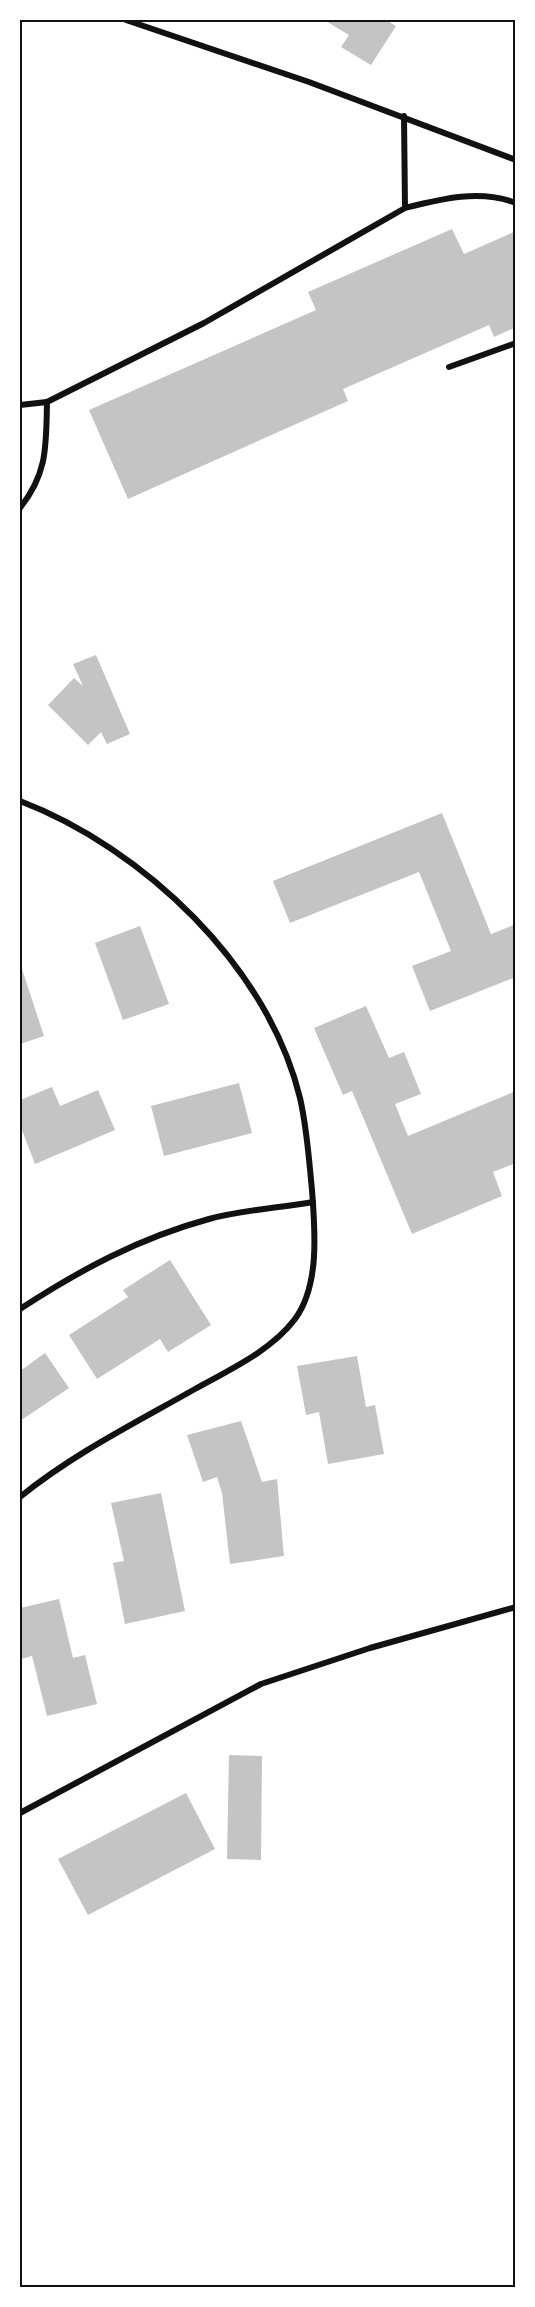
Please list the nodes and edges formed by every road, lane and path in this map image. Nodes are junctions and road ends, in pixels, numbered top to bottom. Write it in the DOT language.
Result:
graph roads {
  1 [pos="126,20"];
  2 [pos="404,117"];
  3 [pos="516,160"];
  4 [pos="516,203"];
  5 [pos="405,208"];
  6 [pos="516,343"];
  7 [pos="449,367"];
  8 [pos="47,402"];
  9 [pos="20,405"];
  10 [pos="20,508"];
  11 [pos="20,801"];
  12 [pos="313,1202"];
  13 [pos="20,1309"];
  14 [pos="20,1497"];
  15 [pos="516,1607"];
  16 [pos="20,1813"];
  1 -- 2 [label="street"];
  2 -- 3 [label="street"];
  2 -- 5 [label="street"];
  4 -- 5 [label="street"];
  5 -- 8 [label="street"];
  6 -- 7 [label="street"];
  8 -- 9 [label="street"];
  8 -- 10 [label="street"];
  11 -- 12 [label="street"];
  12 -- 13 [label="street"];
  12 -- 14 [label="street"];
  15 -- 16 [label="street"];
}
